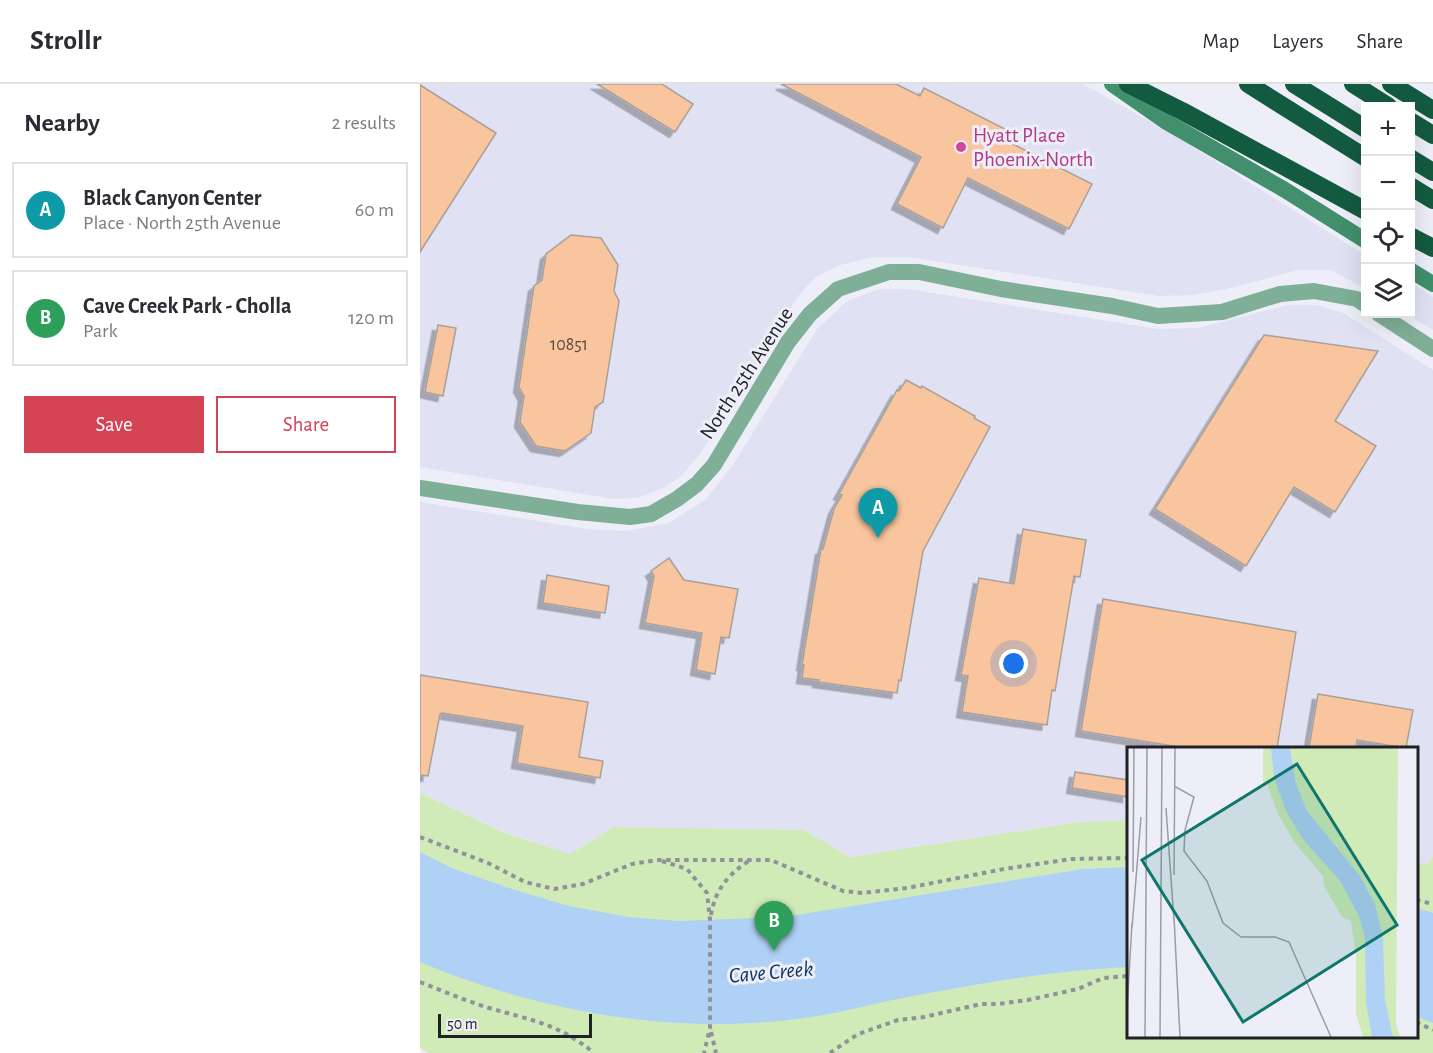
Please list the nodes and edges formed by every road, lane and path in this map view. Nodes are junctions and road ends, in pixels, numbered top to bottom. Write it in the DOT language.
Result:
graph roads {
  1 [pos="1112,84"];
  2 [pos="1128,84"];
  3 [pos="1248,84"];
  4 [pos="1294,84"];
  5 [pos="1353,84"];
  6 [pos="1391,84"];
  7 [pos="1382,102"];
  8 [pos="1433,110"];
  9 [pos="1415,124"];
  10 [pos="1361,126"];
  11 [pos="1433,135"];
  12 [pos="1362,156"];
  13 [pos="1415,161"];
  14 [pos="1433,172"];
  15 [pos="1415,189"];
  16 [pos="1433,200"];
  17 [pos="1363,210"];
  18 [pos="1361,238"];
  19 [pos="1415,239"];
  20 [pos="1433,248"];
  21 [pos="1415,273"];
  22 [pos="1433,284"];
  23 [pos="1361,302"];
  24 [pos="1385,318"];
  25 [pos="1433,349"];
  26 [pos="420,488"];
  27 [pos="420,837"];
  28 [pos="1127,858"];
  29 [pos="751,859"];
  30 [pos="657,860"];
  31 [pos="1418,900"];
  32 [pos="1433,904"];
  33 [pos="710,919"];
  34 [pos="1127,976"];
  35 [pos="420,982"];
  36 [pos="1418,1023"];
  37 [pos="710,1028"];
  38 [pos="1433,1030"];
  39 [pos="594,1053"];
  40 [pos="704,1053"];
  41 [pos="716,1053"];
  42 [pos="830,1053"];
  1 -- 18 [label="main road"];
  2 -- 17 [label="highway"];
  3 -- 12 [label="highway"];
  4 -- 10 [label="highway"];
  5 -- 7 [label="highway"];
  6 -- 8 [label="highway"];
  9 -- 11 [label="highway"];
  13 -- 14 [label="highway"];
  15 -- 16 [label="highway"];
  19 -- 20 [label="highway"];
  21 -- 22 [label="main road"];
  23 -- 26 [label="street, North 25th Avenue"];
  24 -- 25 [label="street"];
  27 -- 30 [label="path"];
  28 -- 29 [label="path"];
  29 -- 30 [label="path"];
  29 -- 33 [label="path"];
  30 -- 33 [label="path"];
  31 -- 32 [label="path"];
  33 -- 37 [label="path"];
  34 -- 42 [label="path"];
  35 -- 39 [label="path"];
  36 -- 38 [label="path"];
  37 -- 40 [label="path"];
  37 -- 41 [label="path"];
}
